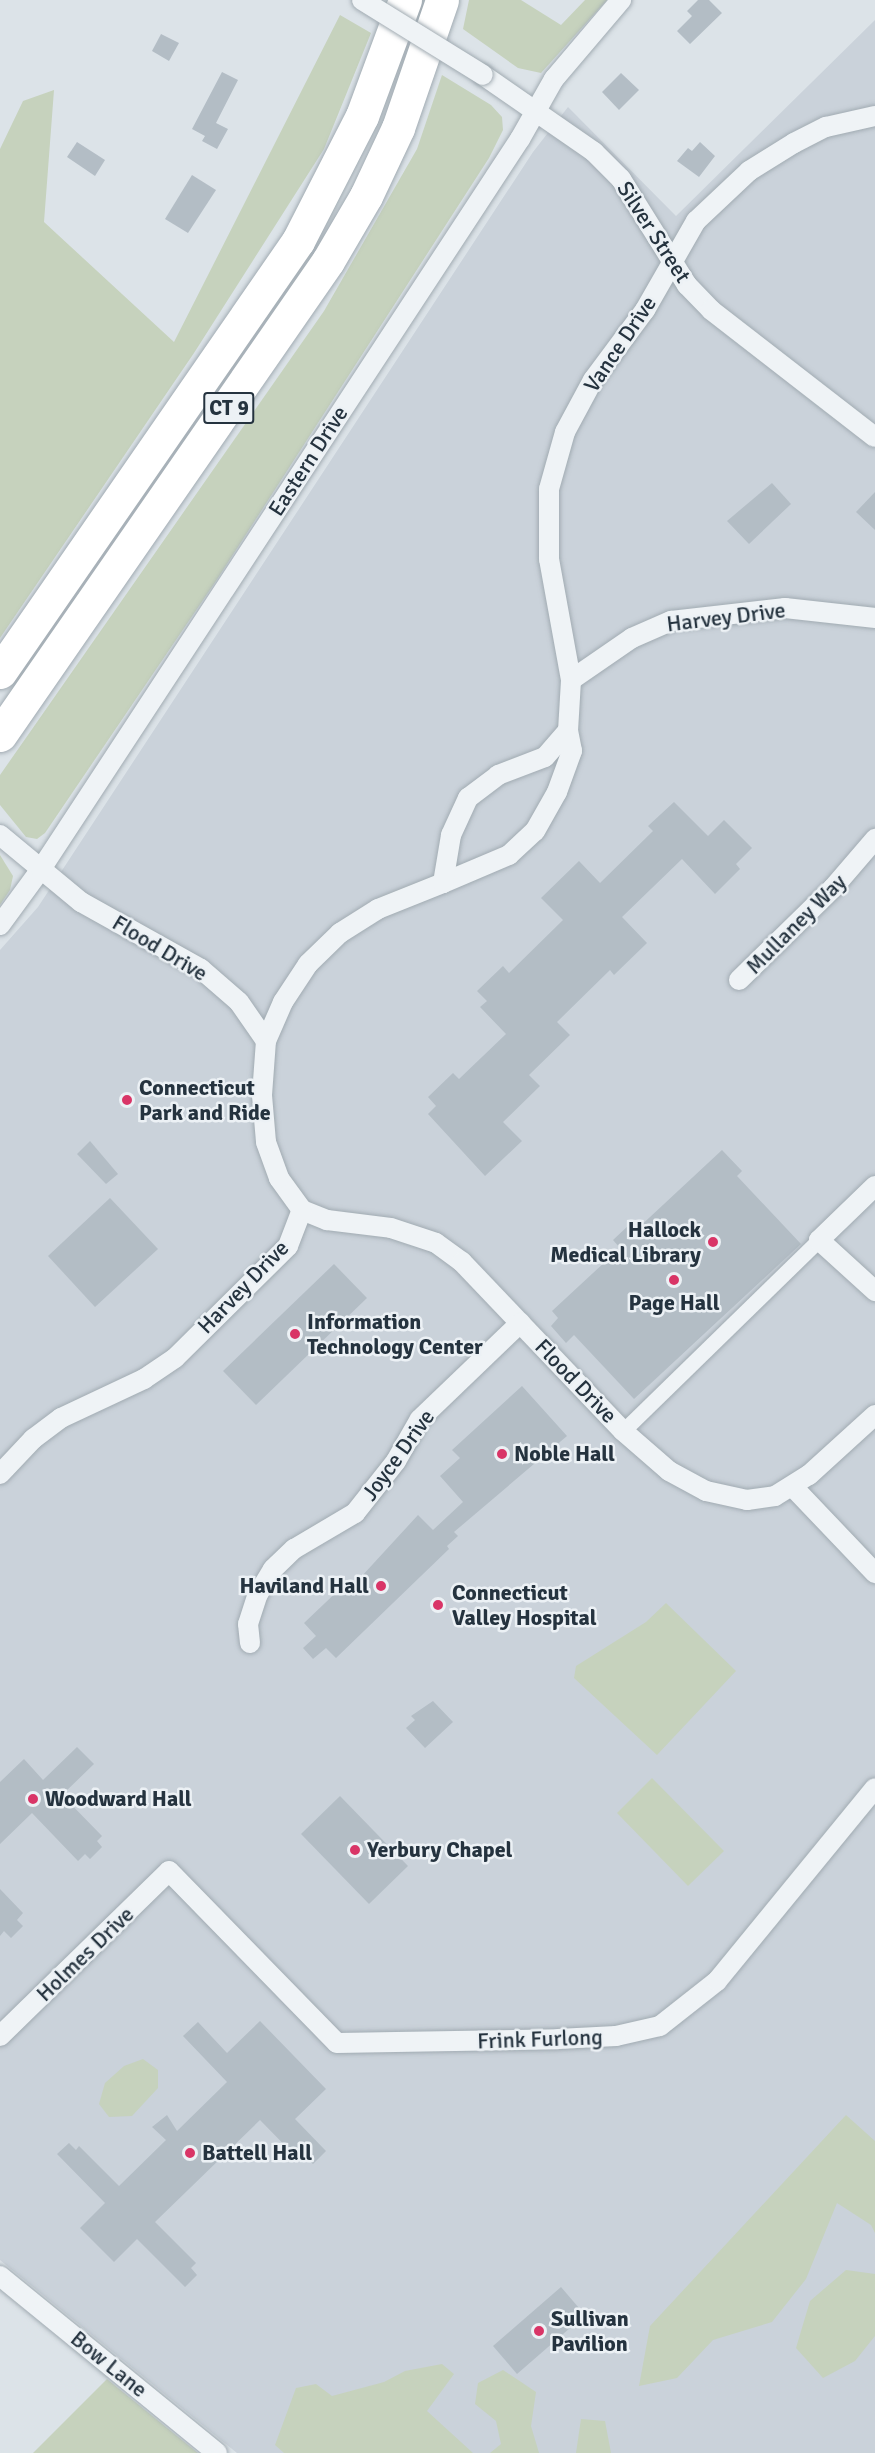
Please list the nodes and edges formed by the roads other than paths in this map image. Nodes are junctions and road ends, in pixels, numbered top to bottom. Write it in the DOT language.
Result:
graph roads {
  1 [pos="363,0"];
  2 [pos="405,0"];
  3 [pos="442,0"];
  4 [pos="621,0"];
  5 [pos="536,108"];
  6 [pos="875,116"];
  7 [pos="671,262"];
  8 [pos="875,437"];
  9 [pos="875,618"];
  10 [pos="0,672"];
  11 [pos="571,680"];
  12 [pos="568,731"];
  13 [pos="0,735"];
  14 [pos="0,834"];
  15 [pos="875,839"];
  16 [pos="41,869"];
  17 [pos="443,883"];
  18 [pos="0,925"];
  19 [pos="739,980"];
  20 [pos="266,1041"];
  21 [pos="875,1186"];
  22 [pos="302,1210"];
  23 [pos="819,1240"];
  24 [pos="875,1291"];
  25 [pos="520,1323"];
  26 [pos="875,1415"];
  27 [pos="623,1431"];
  28 [pos="0,1474"];
  29 [pos="793,1487"];
  30 [pos="875,1573"];
  31 [pos="250,1643"];
  32 [pos="875,1788"];
  33 [pos="170,1871"];
  34 [pos="0,2036"];
  35 [pos="0,2276"];
  36 [pos="217,2453"];
  1 -- 5 [label="street, Silver Street, bridge"];
  2 -- 10 [label="highway, CT 9"];
  3 -- 13 [label="highway, CT 9"];
  4 -- 5 [label="street, Eastern Drive"];
  5 -- 7 [label="street, Silver Street"];
  5 -- 16 [label="street, Eastern Drive"];
  6 -- 7 [label="street, Vance Drive"];
  7 -- 8 [label="street, Silver Street"];
  7 -- 11 [label="street, Vance Drive"];
  9 -- 11 [label="street, Harvey Drive"];
  11 -- 12 [label="street"];
  12 -- 17 [label="street"];
  12 -- 17 [label="street"];
  14 -- 16 [label="street, Flood Drive"];
  15 -- 19 [label="street, Mullaney Way"];
  16 -- 18 [label="street, Eastern Drive"];
  16 -- 20 [label="street, Flood Drive"];
  17 -- 20 [label="street"];
  20 -- 22 [label="street"];
  21 -- 23 [label="street"];
  22 -- 25 [label="street, Flood Drive"];
  22 -- 28 [label="street, Harvey Drive"];
  23 -- 24 [label="street"];
  23 -- 27 [label="street"];
  25 -- 27 [label="street, Flood Drive"];
  25 -- 31 [label="street, Joyce Drive"];
  26 -- 29 [label="street, Flood Drive"];
  27 -- 29 [label="street, Flood Drive"];
  29 -- 30 [label="street"];
  32 -- 33 [label="street, Frink Furlong"];
  33 -- 34 [label="street, Holmes Drive"];
  35 -- 36 [label="street, Bow Lane"];
}
